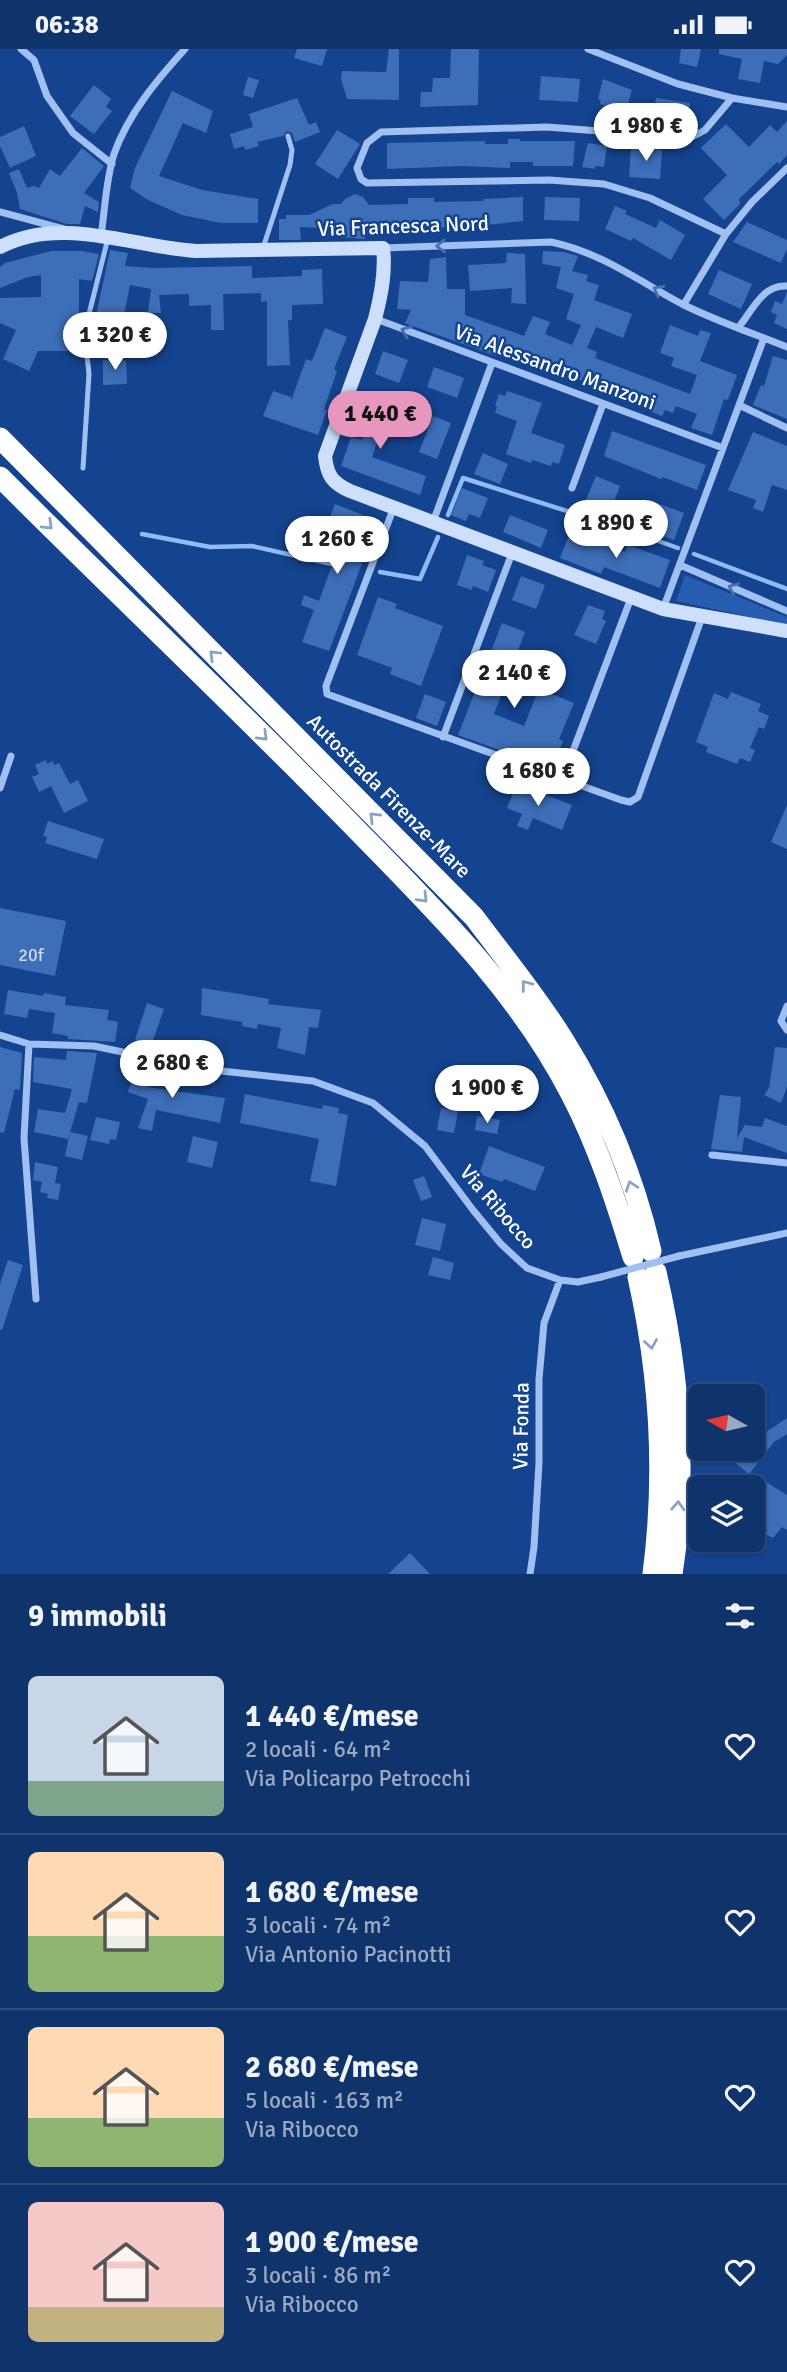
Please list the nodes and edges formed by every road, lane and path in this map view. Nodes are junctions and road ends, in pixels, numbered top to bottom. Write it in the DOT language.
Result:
graph roads {
  1 [pos="21,49"];
  2 [pos="185,49"];
  3 [pos="588,49"];
  4 [pos="732,97"];
  5 [pos="787,107"];
  6 [pos="288,136"];
  7 [pos="111,164"];
  8 [pos="787,168"];
  9 [pos="0,212"];
  10 [pos="82,233"];
  11 [pos="726,233"];
  12 [pos="104,237"];
  13 [pos="0,247"];
  14 [pos="383,248"];
  15 [pos="262,251"];
  16 [pos="787,286"];
  17 [pos="684,304"];
  18 [pos="375,319"];
  19 [pos="738,328"];
  20 [pos="764,338"];
  21 [pos="787,347"];
  22 [pos="492,363"];
  23 [pos="603,404"];
  24 [pos="739,405"];
  25 [pos="787,428"];
  26 [pos="0,438"];
  27 [pos="723,448"];
  28 [pos="83,468"];
  29 [pos="0,477"];
  30 [pos="572,488"];
  31 [pos="394,507"];
  32 [pos="433,522"];
  33 [pos="512,553"];
  34 [pos="680,565"];
  35 [pos="631,597"];
  36 [pos="663,609"];
  37 [pos="787,611"];
  38 [pos="702,617"];
  39 [pos="787,631"];
  40 [pos="443,737"];
  41 [pos="10,755"];
  42 [pos="562,780"];
  43 [pos="0,788"];
  44 [pos="787,1006"];
  45 [pos="787,1030"];
  46 [pos="0,1035"];
  47 [pos="29,1044"];
  48 [pos="712,1156"];
  49 [pos="787,1163"];
  50 [pos="787,1233"];
  51 [pos="645,1264"];
  52 [pos="560,1280"];
  53 [pos="36,1299"];
  54 [pos="530,1574"];
  55 [pos="653,1574"];
  56 [pos="672,1574"];
  1 -- 7 [label="street"];
  2 -- 7 [label="street"];
  3 -- 4 [label="street"];
  4 -- 5 [label="street"];
  4 -- 11 [label="street"];
  6 -- 15 [label="lane"];
  7 -- 12 [label="street"];
  8 -- 11 [label="street"];
  9 -- 10 [label="street"];
  10 -- 12 [label="main road, Via Francesca Nord"];
  10 -- 13 [label="main road, Via Francesca Nord"];
  11 -- 17 [label="street"];
  12 -- 15 [label="main road, Via Francesca Nord"];
  12 -- 28 [label="lane"];
  14 -- 15 [label="main road, Via Francesca Nord"];
  17 -- 14 [label="street, Via Francesca Nord, one-way"];
  14 -- 18 [label="main road"];
  16 -- 19 [label="street"];
  17 -- 19 [label="street, Via Francesca Nord"];
  22 -- 18 [label="street, Via Alessandro Manzoni, one-way"];
  18 -- 31 [label="main road"];
  19 -- 20 [label="street, Via Francesca Nord"];
  20 -- 21 [label="street, Via Francesca Nord"];
  20 -- 24 [label="street"];
  22 -- 23 [label="street, Via Alessandro Manzoni"];
  22 -- 32 [label="street"];
  23 -- 27 [label="street, Via Alessandro Manzoni"];
  23 -- 30 [label="street"];
  24 -- 25 [label="street"];
  24 -- 27 [label="street"];
  51 -- 26 [label="highway, Autostrada Firenze-Mare, one-way"];
  27 -- 34 [label="street"];
  29 -- 51 [label="highway, Autostrada Firenze-Mare, one-way"];
  31 -- 32 [label="main road"];
  31 -- 40 [label="street"];
  32 -- 33 [label="main road"];
  33 -- 35 [label="main road"];
  33 -- 40 [label="street"];
  34 -- 36 [label="street"];
  37 -- 34 [label="street, one-way"];
  35 -- 36 [label="main road"];
  35 -- 42 [label="street"];
  36 -- 38 [label="main road"];
  38 -- 39 [label="main road"];
  38 -- 42 [label="street"];
  40 -- 42 [label="street"];
  41 -- 43 [label="street"];
  44 -- 45 [label="street"];
  46 -- 47 [label="street, Via Ribocco"];
  47 -- 52 [label="street, Via Ribocco"];
  47 -- 53 [label="street"];
  48 -- 49 [label="street"];
  50 -- 52 [label="street, Via Ribocco, bridge"];
  51 -- 55 [label="highway, Autostrada Firenze-Mare, one-way"];
  56 -- 51 [label="highway, Autostrada Firenze-Mare, one-way"];
  52 -- 54 [label="street, Via Fonda"];
}
